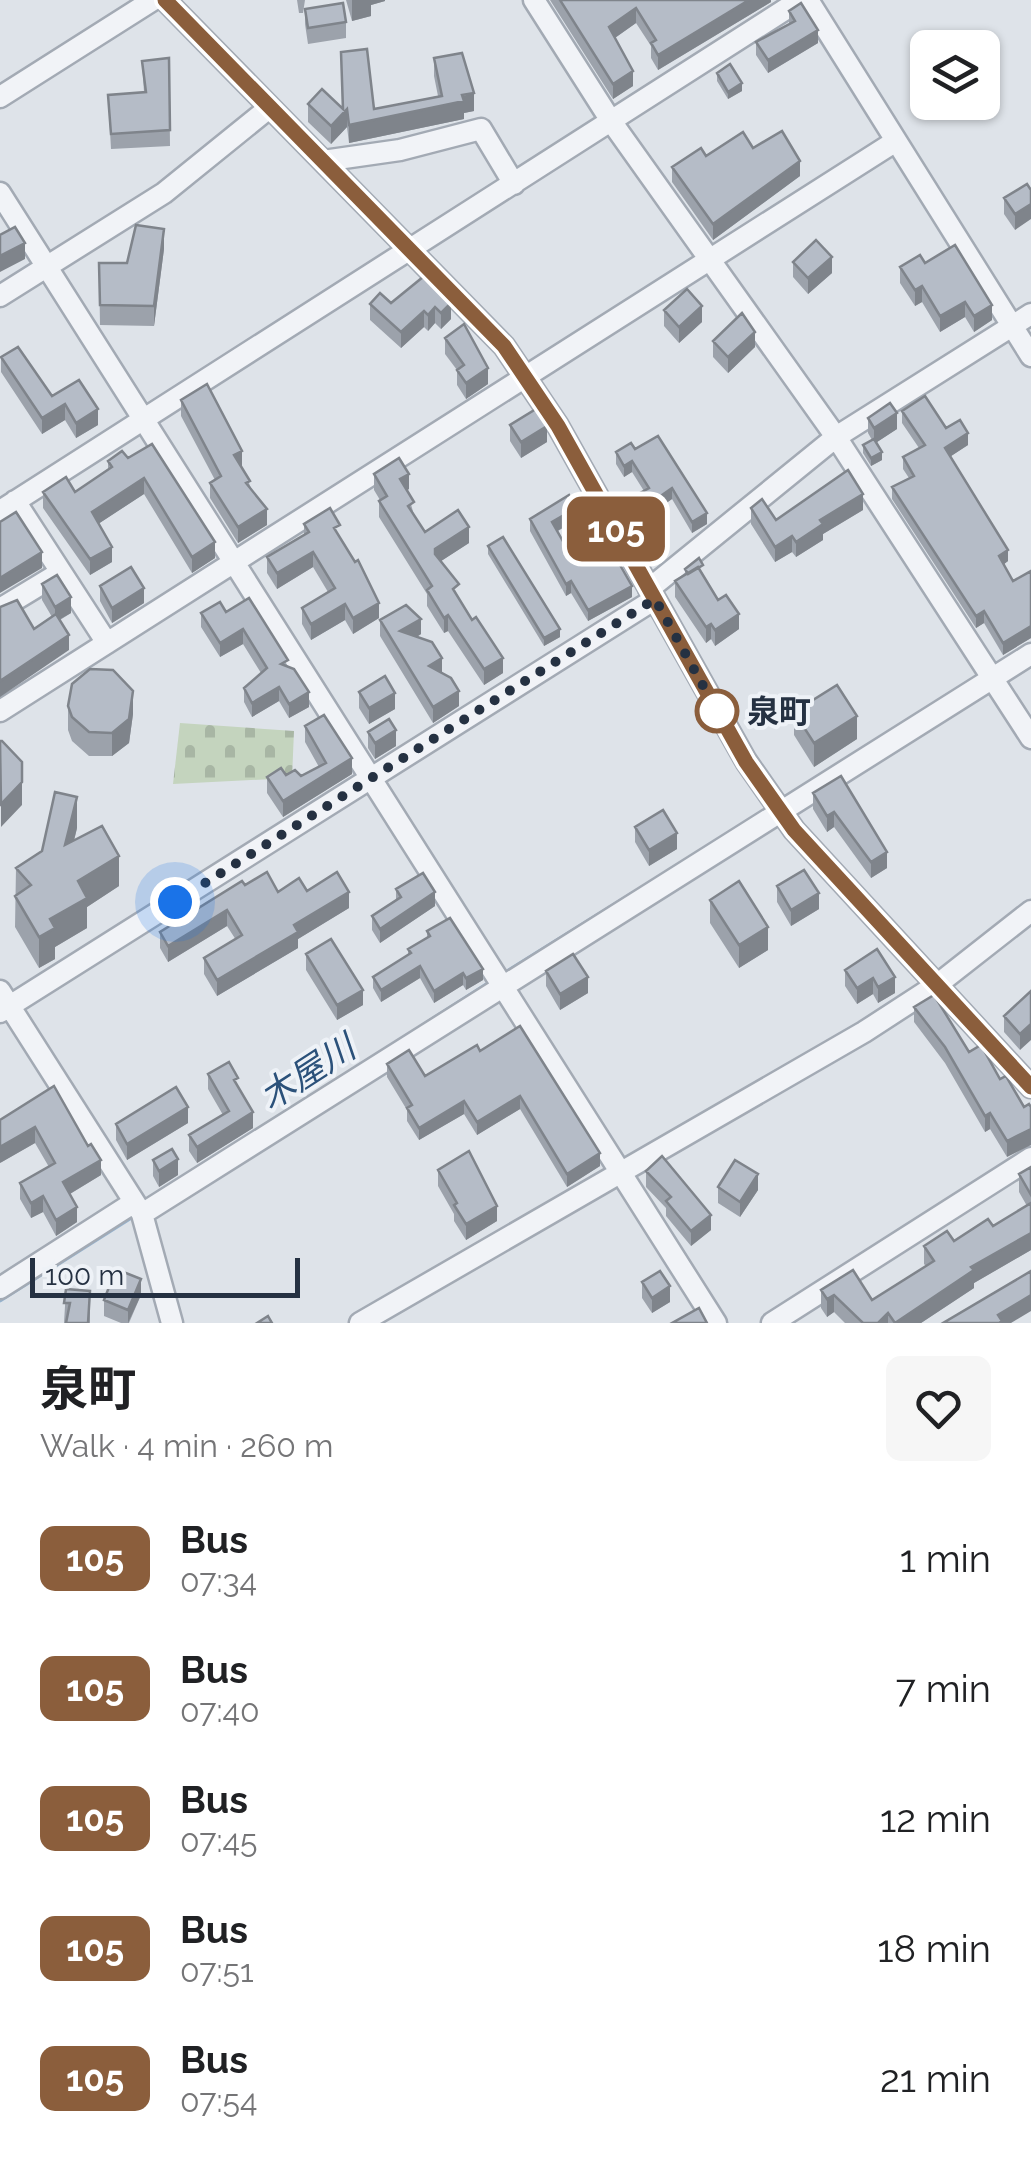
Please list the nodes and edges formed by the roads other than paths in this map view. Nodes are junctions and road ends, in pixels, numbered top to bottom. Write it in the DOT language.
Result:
graph roads {
  1 [pos="153,0"];
  2 [pos="165,0"];
  3 [pos="534,0"];
  4 [pos="800,0"];
  5 [pos="808,0"];
  6 [pos="0,97"];
  7 [pos="269,108"];
  8 [pos="611,121"];
  9 [pos="896,142"];
  10 [pos="323,161"];
  11 [pos="514,184"];
  12 [pos="0,193"];
  13 [pos="411,248"];
  14 [pos="708,259"];
  15 [pos="46,266"];
  16 [pos="0,296"];
  17 [pos="1031,314"];
  18 [pos="1012,326"];
  19 [pos="1031,356"];
  20 [pos="528,378"];
  21 [pos="144,418"];
  22 [pos="836,438"];
  23 [pos="7,506"];
  24 [pos="236,560"];
  25 [pos="61,572"];
  26 [pos="652,594"];
  27 [pos="0,609"];
  28 [pos="107,643"];
  29 [pos="1031,654"];
  30 [pos="992,678"];
  31 [pos="0,711"];
  32 [pos="1031,738"];
  33 [pos="373,777"];
  34 [pos="781,812"];
  35 [pos="1031,910"];
  36 [pos="504,984"];
  37 [pos="938,984"];
  38 [pos="3,1003"];
  39 [pos="1031,1087"];
  40 [pos="1031,1158"];
  41 [pos="623,1172"];
  42 [pos="137,1208"];
  43 [pos="0,1288"];
  44 [pos="370,1321"];
  45 [pos="172,1323"];
  46 [pos="716,1323"];
  47 [pos="772,1323"];
  1 -- 6 [label="street"];
  2 -- 7 [label="street"];
  3 -- 8 [label="street"];
  4 -- 8 [label="street"];
  5 -- 9 [label="street"];
  7 -- 10 [label="street"];
  7 -- 15 [label="street"];
  8 -- 11 [label="street"];
  8 -- 14 [label="street"];
  9 -- 14 [label="street"];
  9 -- 18 [label="street"];
  10 -- 11 [label="street"];
  10 -- 13 [label="street"];
  11 -- 13 [label="street"];
  12 -- 15 [label="street"];
  13 -- 20 [label="street"];
  13 -- 21 [label="street"];
  14 -- 20 [label="street"];
  14 -- 22 [label="street"];
  15 -- 16 [label="street"];
  15 -- 21 [label="street"];
  17 -- 18 [label="street"];
  18 -- 19 [label="street"];
  18 -- 22 [label="street"];
  20 -- 24 [label="street"];
  20 -- 26 [label="street"];
  21 -- 23 [label="street"];
  21 -- 24 [label="street"];
  22 -- 26 [label="street"];
  22 -- 30 [label="street"];
  23 -- 25 [label="street"];
  24 -- 28 [label="street"];
  24 -- 33 [label="street"];
  25 -- 27 [label="street"];
  25 -- 28 [label="street"];
  26 -- 33 [label="street"];
  26 -- 34 [label="street"];
  28 -- 31 [label="street"];
  29 -- 30 [label="street"];
  30 -- 32 [label="street"];
  30 -- 34 [label="street"];
  33 -- 36 [label="street"];
  33 -- 38 [label="street"];
  34 -- 36 [label="street"];
  34 -- 37 [label="street"];
  35 -- 37 [label="street"];
  36 -- 41 [label="street"];
  36 -- 42 [label="street"];
  37 -- 39 [label="street"];
  37 -- 41 [label="street"];
  38 -- 42 [label="street"];
  40 -- 47 [label="street"];
  41 -- 44 [label="street"];
  41 -- 46 [label="street"];
  42 -- 43 [label="street"];
  42 -- 45 [label="street"];
}
